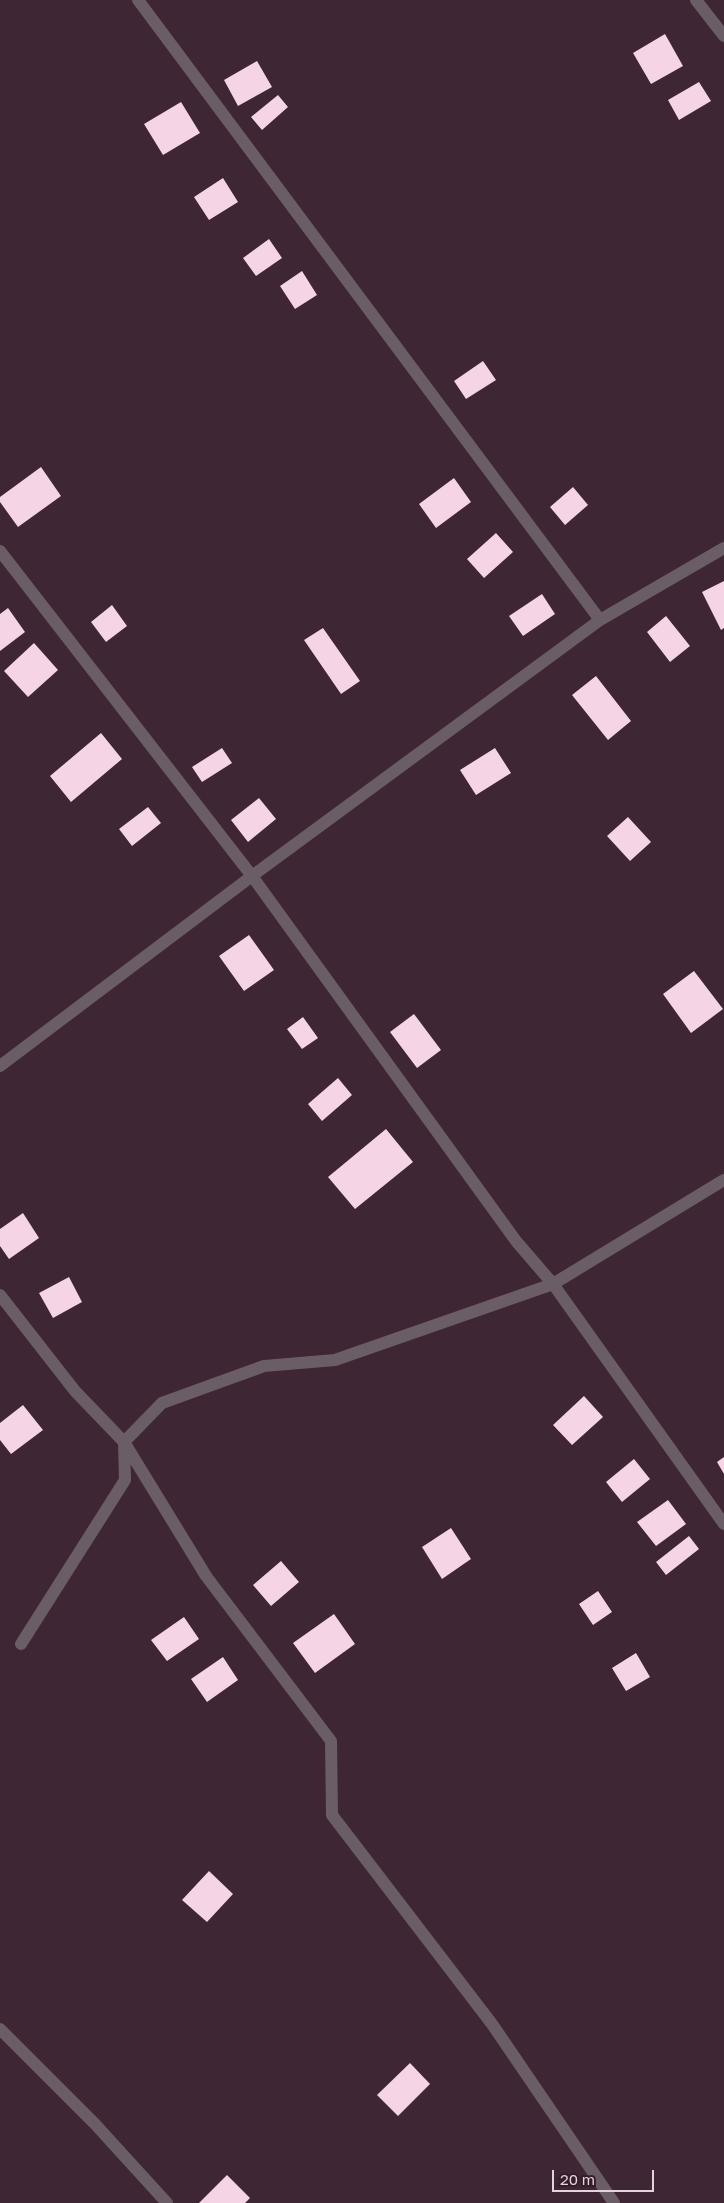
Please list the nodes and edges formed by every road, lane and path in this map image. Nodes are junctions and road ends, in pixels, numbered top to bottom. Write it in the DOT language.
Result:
graph roads {
  1 [pos="138,0"];
  2 [pos="696,0"];
  3 [pos="724,36"];
  4 [pos="724,548"];
  5 [pos="0,551"];
  6 [pos="600,620"];
  7 [pos="252,876"];
  8 [pos="0,1066"];
  9 [pos="724,1180"];
  10 [pos="553,1284"];
  11 [pos="0,1295"];
  12 [pos="124,1442"];
  13 [pos="724,1524"];
  14 [pos="21,1644"];
  15 [pos="0,2029"];
  16 [pos="167,2203"];
  17 [pos="614,2203"];
  1 -- 6 [label="lane"];
  2 -- 3 [label="lane"];
  4 -- 6 [label="lane"];
  5 -- 7 [label="lane"];
  6 -- 7 [label="lane"];
  7 -- 8 [label="lane"];
  7 -- 10 [label="lane"];
  9 -- 10 [label="lane"];
  10 -- 12 [label="lane"];
  10 -- 13 [label="lane"];
  11 -- 12 [label="lane"];
  12 -- 14 [label="lane"];
  12 -- 17 [label="lane"];
  15 -- 16 [label="lane"];
}
